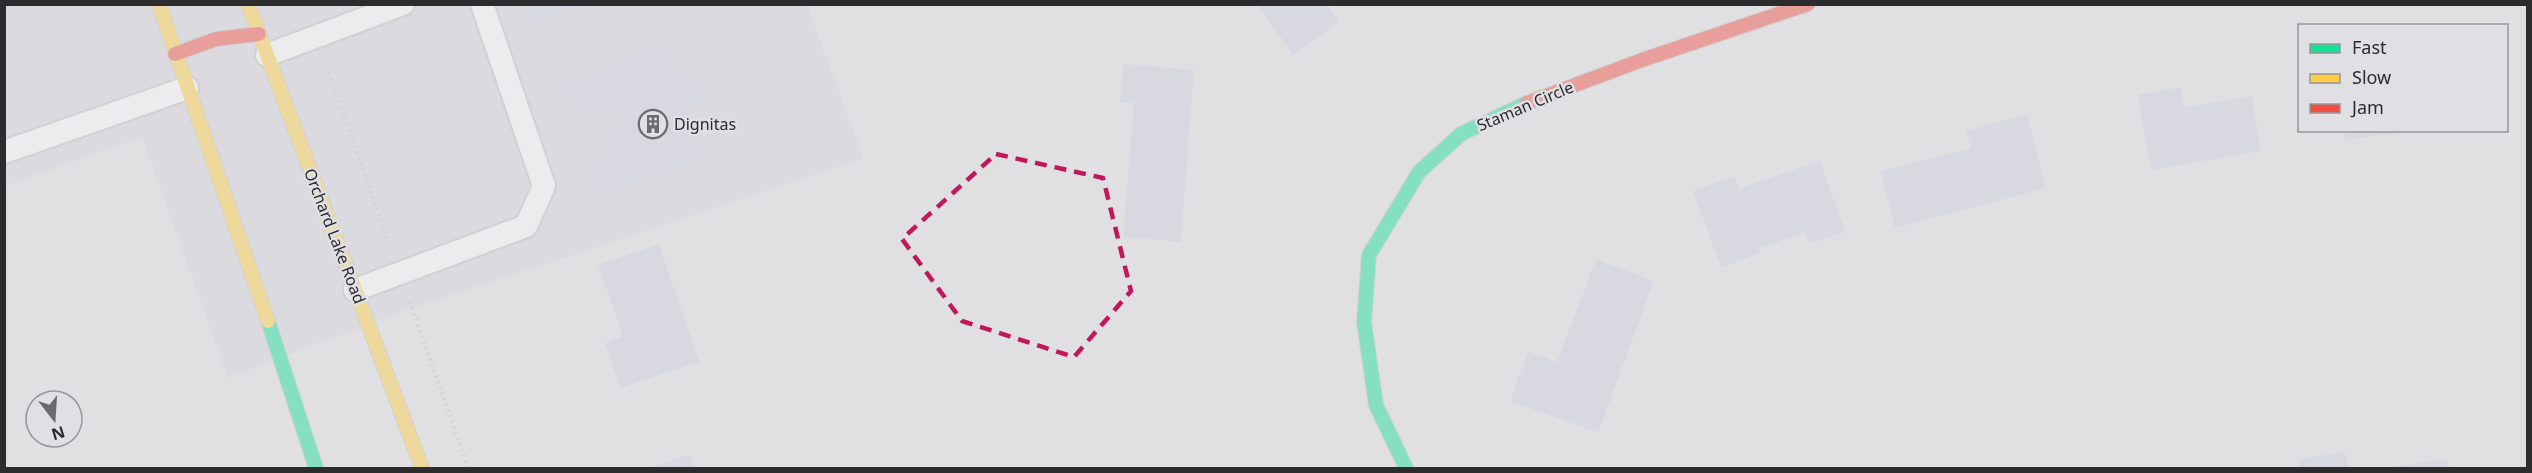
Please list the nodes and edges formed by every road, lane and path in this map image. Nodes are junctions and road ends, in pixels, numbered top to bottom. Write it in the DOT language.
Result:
graph roads {
  1 [pos="159,4"];
  2 [pos="248,4"];
  3 [pos="403,4"];
  4 [pos="482,4"];
  5 [pos="1808,4"];
  6 [pos="316,38"];
  7 [pos="263,45"];
  8 [pos="175,54"];
  9 [pos="188,88"];
  10 [pos="4,152"];
  11 [pos="400,274"];
  12 [pos="355,290"];
  13 [pos="316,468"];
  14 [pos="422,468"];
  15 [pos="468,468"];
  16 [pos="1406,468"];
  1 -- 8 [label="main road"];
  2 -- 7 [label="main road, Orchard Lake Road"];
  3 -- 6 [label="lane"];
  4 -- 11 [label="lane"];
  5 -- 16 [label="main road, Staman Circle"];
  6 -- 7 [label="lane"];
  6 -- 11 [label="path"];
  7 -- 8 [label="main road"];
  7 -- 12 [label="main road, Orchard Lake Road"];
  8 -- 9 [label="main road"];
  9 -- 10 [label="lane"];
  9 -- 13 [label="main road"];
  11 -- 12 [label="lane"];
  11 -- 15 [label="path"];
  12 -- 14 [label="main road, Orchard Lake Road"];
}
